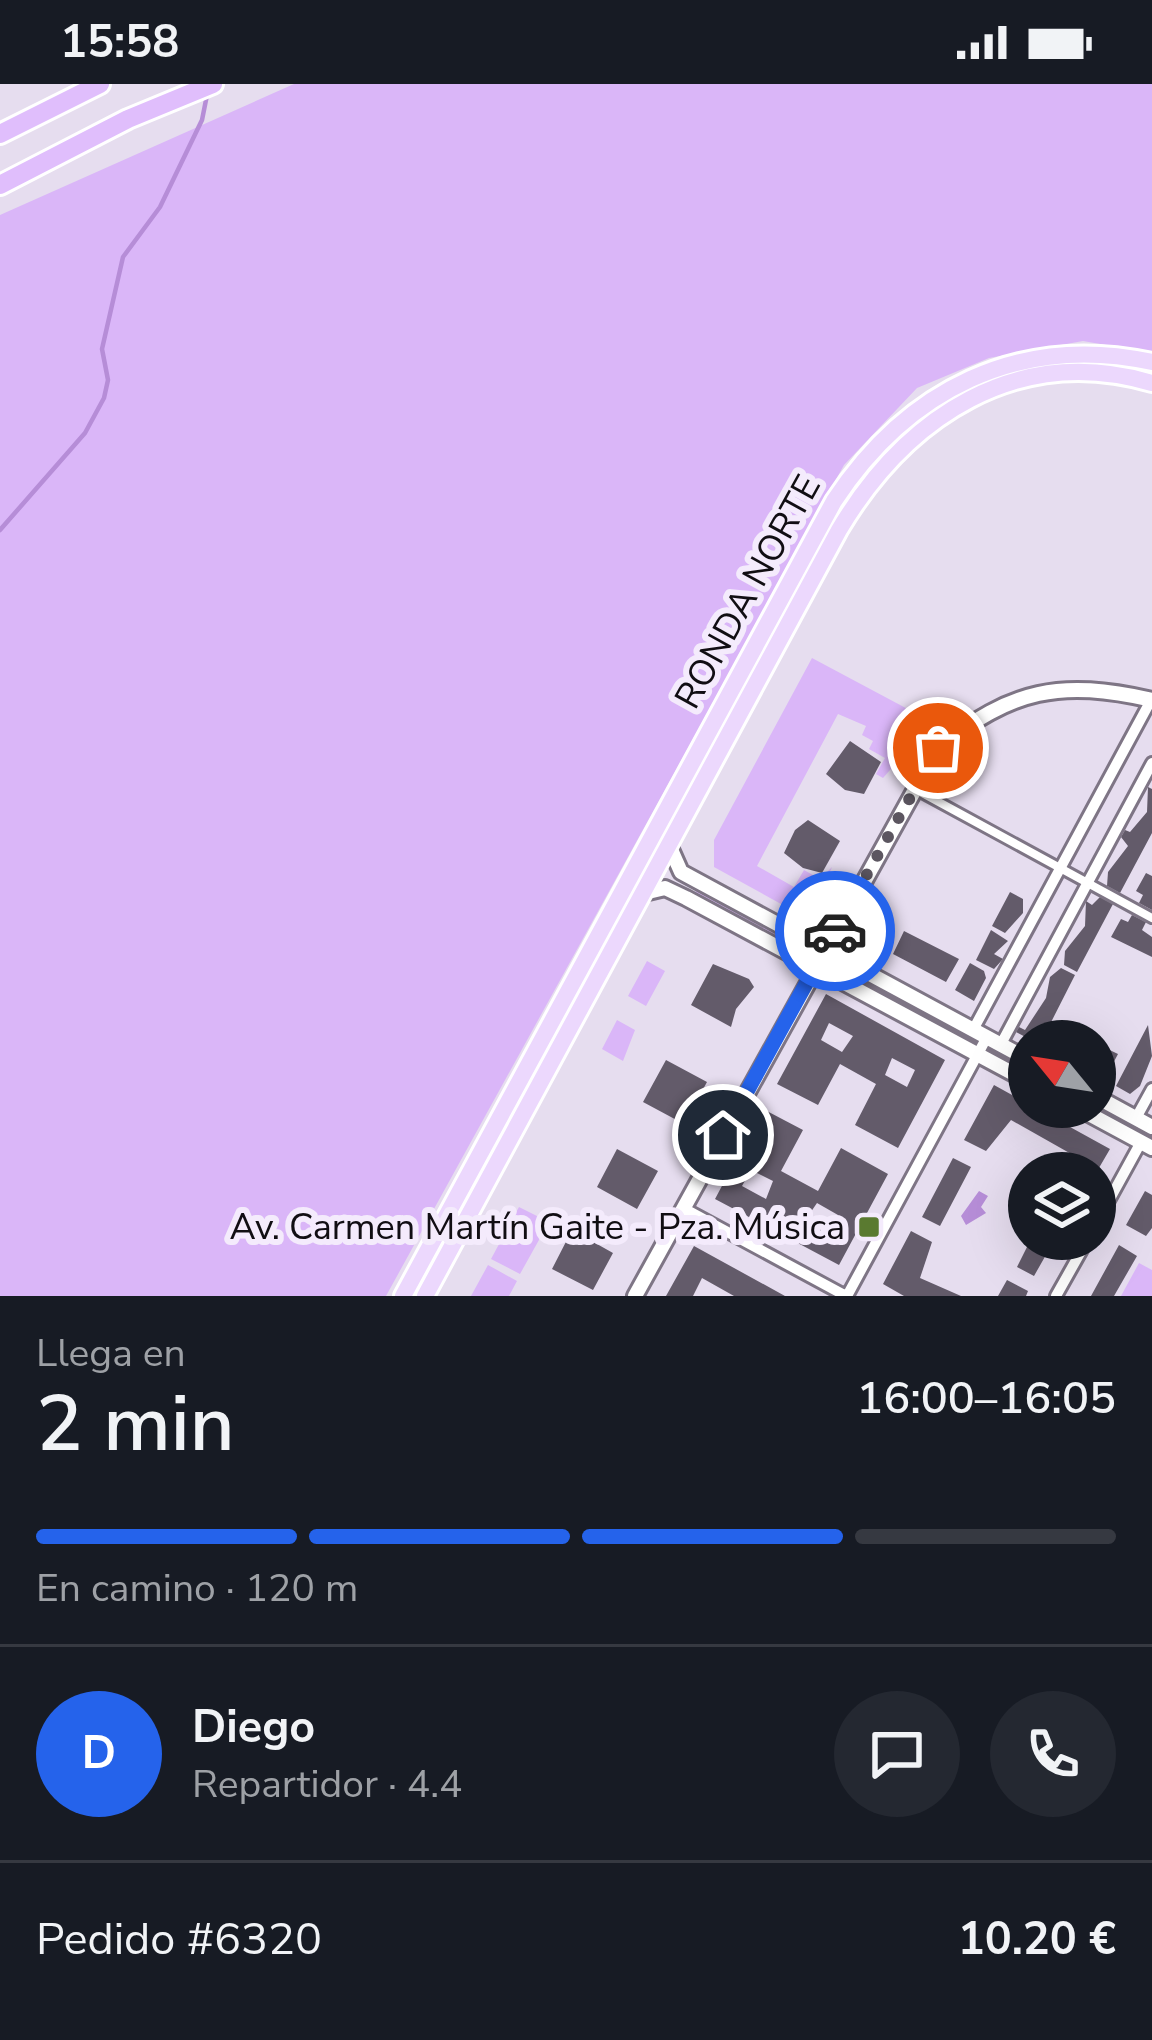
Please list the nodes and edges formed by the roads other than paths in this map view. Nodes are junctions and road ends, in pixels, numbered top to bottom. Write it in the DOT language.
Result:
graph roads {
  1 [pos="100,84"];
  2 [pos="213,84"];
  3 [pos="0,134"];
  4 [pos="0,184"];
  5 [pos="1152,362"];
  6 [pos="1152,383"];
  7 [pos="1152,700"];
  8 [pos="1152,763"];
  9 [pos="912,787"];
  10 [pos="669,845"];
  11 [pos="1061,868"];
  12 [pos="1088,883"];
  13 [pos="644,892"];
  14 [pos="1152,918"];
  15 [pos="825,948"];
  16 [pos="815,967"];
  17 [pos="987,1037"];
  18 [pos="1008,1048"];
  19 [pos="978,1054"];
  20 [pos="1008,1070"];
  21 [pos="1152,1089"];
  22 [pos="1116,1107"];
  23 [pos="1136,1118"];
  24 [pos="1152,1127"];
  25 [pos="1115,1128"];
  26 [pos="1147,1145"];
  27 [pos="1116,1193"];
  28 [pos="683,1208"];
  29 [pos="1076,1260"];
  30 [pos="403,1296"];
  31 [pos="425,1296"];
  32 [pos="635,1296"];
  33 [pos="846,1296"];
  34 [pos="1056,1296"];
  1 -- 3 [label="highway"];
  2 -- 4 [label="highway"];
  5 -- 30 [label="main road, RONDA NORTE"];
  6 -- 10 [label="main road, RONDA NORTE"];
  7 -- 9 [label="street"];
  7 -- 11 [label="street"];
  8 -- 12 [label="street"];
  9 -- 11 [label="street"];
  9 -- 15 [label="street"];
  10 -- 13 [label="main road, RONDA NORTE"];
  10 -- 15 [label="street"];
  11 -- 12 [label="street"];
  11 -- 17 [label="street"];
  12 -- 14 [label="street"];
  12 -- 17 [label="street"];
  13 -- 16 [label="street"];
  13 -- 31 [label="main road, RONDA NORTE"];
  15 -- 16 [label="street"];
  15 -- 17 [label="street"];
  16 -- 19 [label="street"];
  16 -- 28 [label="street"];
  17 -- 18 [label="street"];
  17 -- 19 [label="street"];
  19 -- 20 [label="street"];
  19 -- 33 [label="street"];
  21 -- 23 [label="street"];
  22 -- 23 [label="street"];
  23 -- 24 [label="street"];
  25 -- 26 [label="street"];
  26 -- 27 [label="street"];
  28 -- 32 [label="street"];
  28 -- 33 [label="street"];
  29 -- 34 [label="street"];
}
